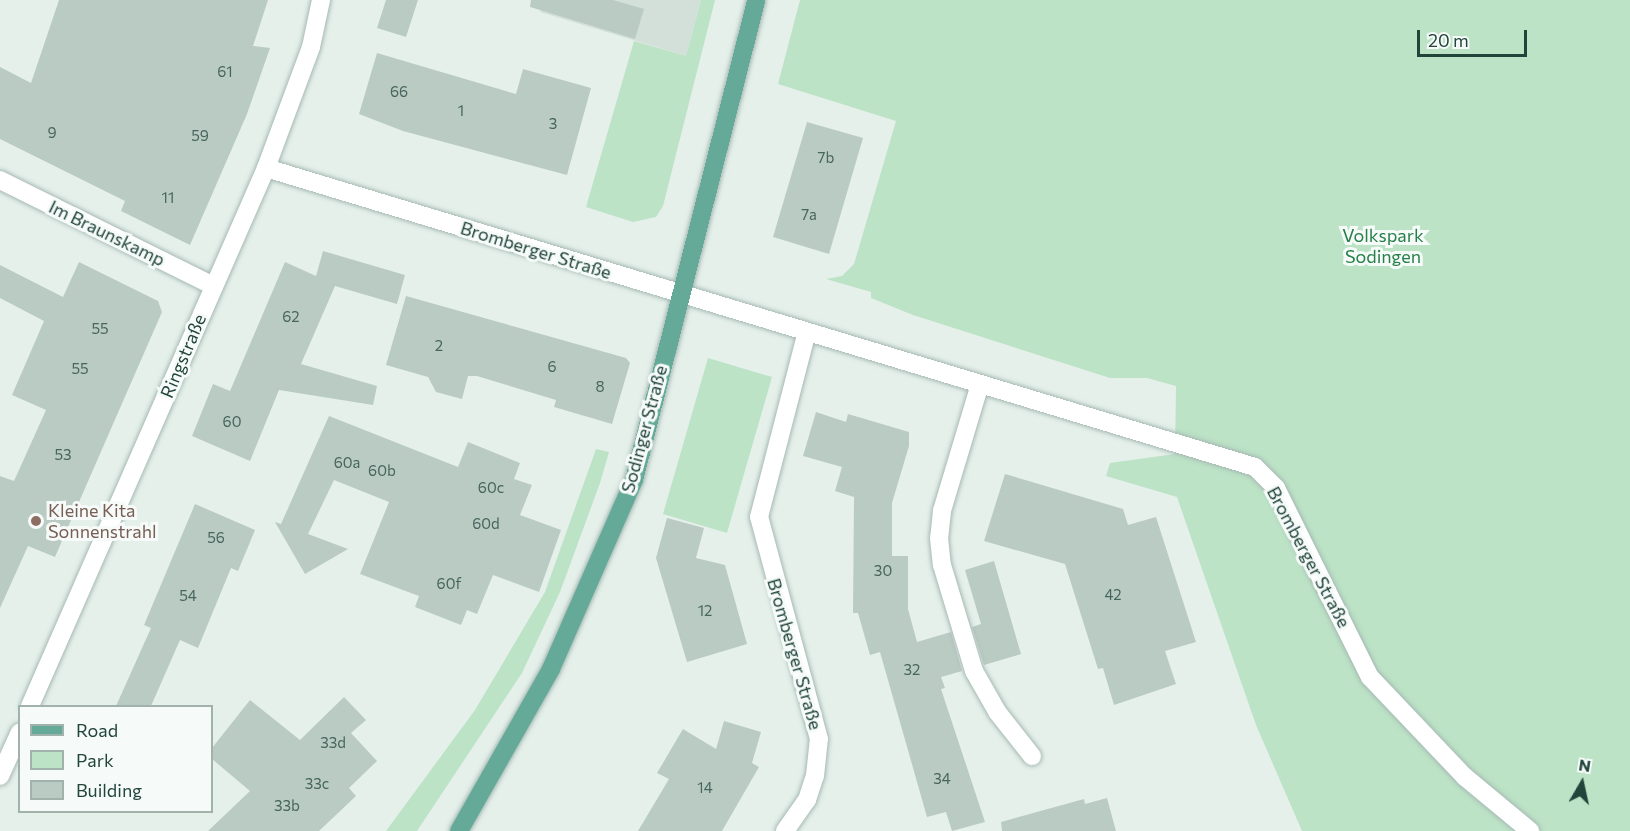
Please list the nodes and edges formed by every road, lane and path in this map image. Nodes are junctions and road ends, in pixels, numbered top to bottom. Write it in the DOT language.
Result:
graph roads {
  1 [pos="321,0"];
  2 [pos="756,0"];
  3 [pos="266,168"];
  4 [pos="0,180"];
  5 [pos="214,286"];
  6 [pos="680,294"];
  7 [pos="807,332"];
  8 [pos="980,384"];
  9 [pos="30,705"];
  10 [pos="18,736"];
  11 [pos="1032,756"];
  12 [pos="0,776"];
  13 [pos="459,831"];
  14 [pos="784,831"];
  15 [pos="1530,831"];
  1 -- 3 [label="street, Ringstraße"];
  2 -- 6 [label="main road, Sodinger Straße"];
  3 -- 5 [label="street, Ringstraße"];
  3 -- 6 [label="street, Bromberger Straße"];
  4 -- 5 [label="street, Im Braunskamp"];
  5 -- 9 [label="street, Ringstraße"];
  6 -- 7 [label="street, Bromberger Straße"];
  6 -- 13 [label="main road, Sodinger Straße"];
  7 -- 8 [label="street, Bromberger Straße"];
  7 -- 14 [label="street, Bromberger Straße"];
  8 -- 11 [label="street"];
  8 -- 15 [label="street, Bromberger Straße"];
  10 -- 12 [label="street"];
}
